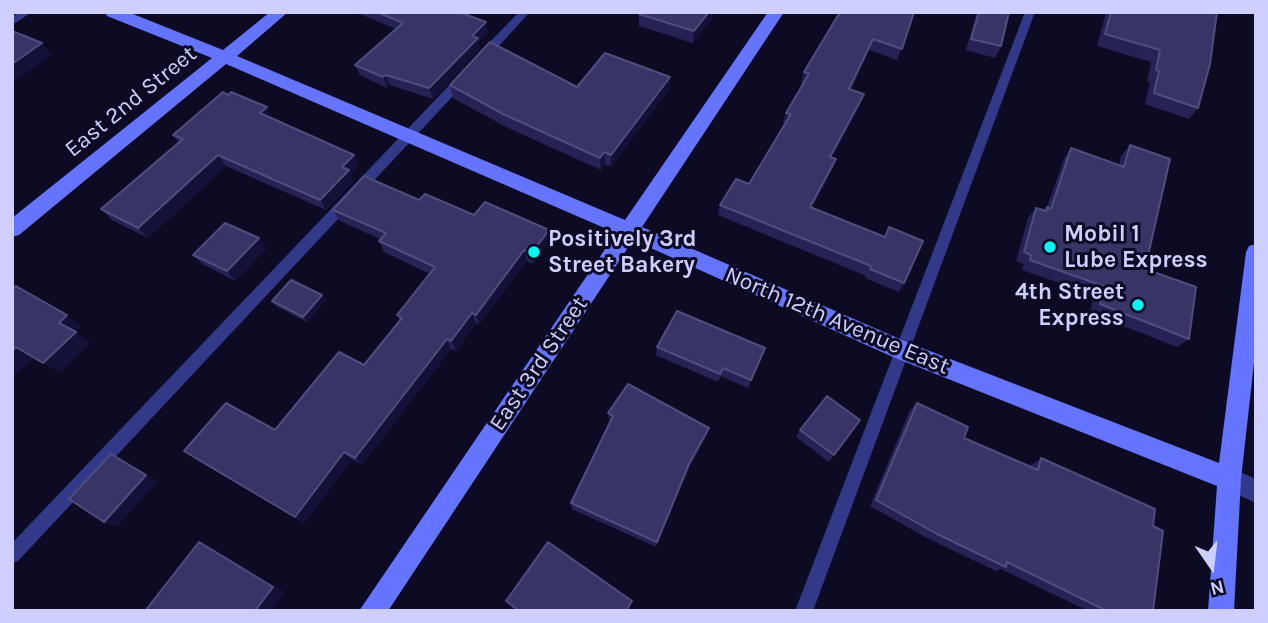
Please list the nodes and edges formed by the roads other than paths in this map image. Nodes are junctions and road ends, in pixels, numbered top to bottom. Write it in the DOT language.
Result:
graph roads {
  1 [pos="27,12"];
  2 [pos="113,12"];
  3 [pos="280,12"];
  4 [pos="525,12"];
  5 [pos="776,12"];
  6 [pos="1030,12"];
  7 [pos="12,22"];
  8 [pos="225,57"];
  9 [pos="408,135"];
  10 [pos="12,229"];
  11 [pos="630,230"];
  12 [pos="1256,252"];
  13 [pos="901,350"];
  14 [pos="1229,479"];
  15 [pos="1256,491"];
  16 [pos="12,555"];
  17 [pos="372,611"];
  18 [pos="804,611"];
  19 [pos="1221,611"];
  1 -- 7 [label="lane"];
  2 -- 8 [label="street, North 12th Avenue East"];
  3 -- 8 [label="street, East 2nd Street"];
  4 -- 9 [label="lane"];
  5 -- 11 [label="street, East 3rd Street"];
  6 -- 13 [label="lane"];
  8 -- 9 [label="street, North 12th Avenue East"];
  8 -- 10 [label="street, East 2nd Street"];
  9 -- 11 [label="street, North 12th Avenue East"];
  9 -- 16 [label="lane"];
  11 -- 13 [label="street, North 12th Avenue East"];
  11 -- 17 [label="street, East 3rd Street"];
  12 -- 14 [label="street"];
  13 -- 14 [label="street, North 12th Avenue East"];
  13 -- 18 [label="lane"];
  14 -- 15 [label="street, North 12th Avenue East"];
  14 -- 19 [label="street"];
}
